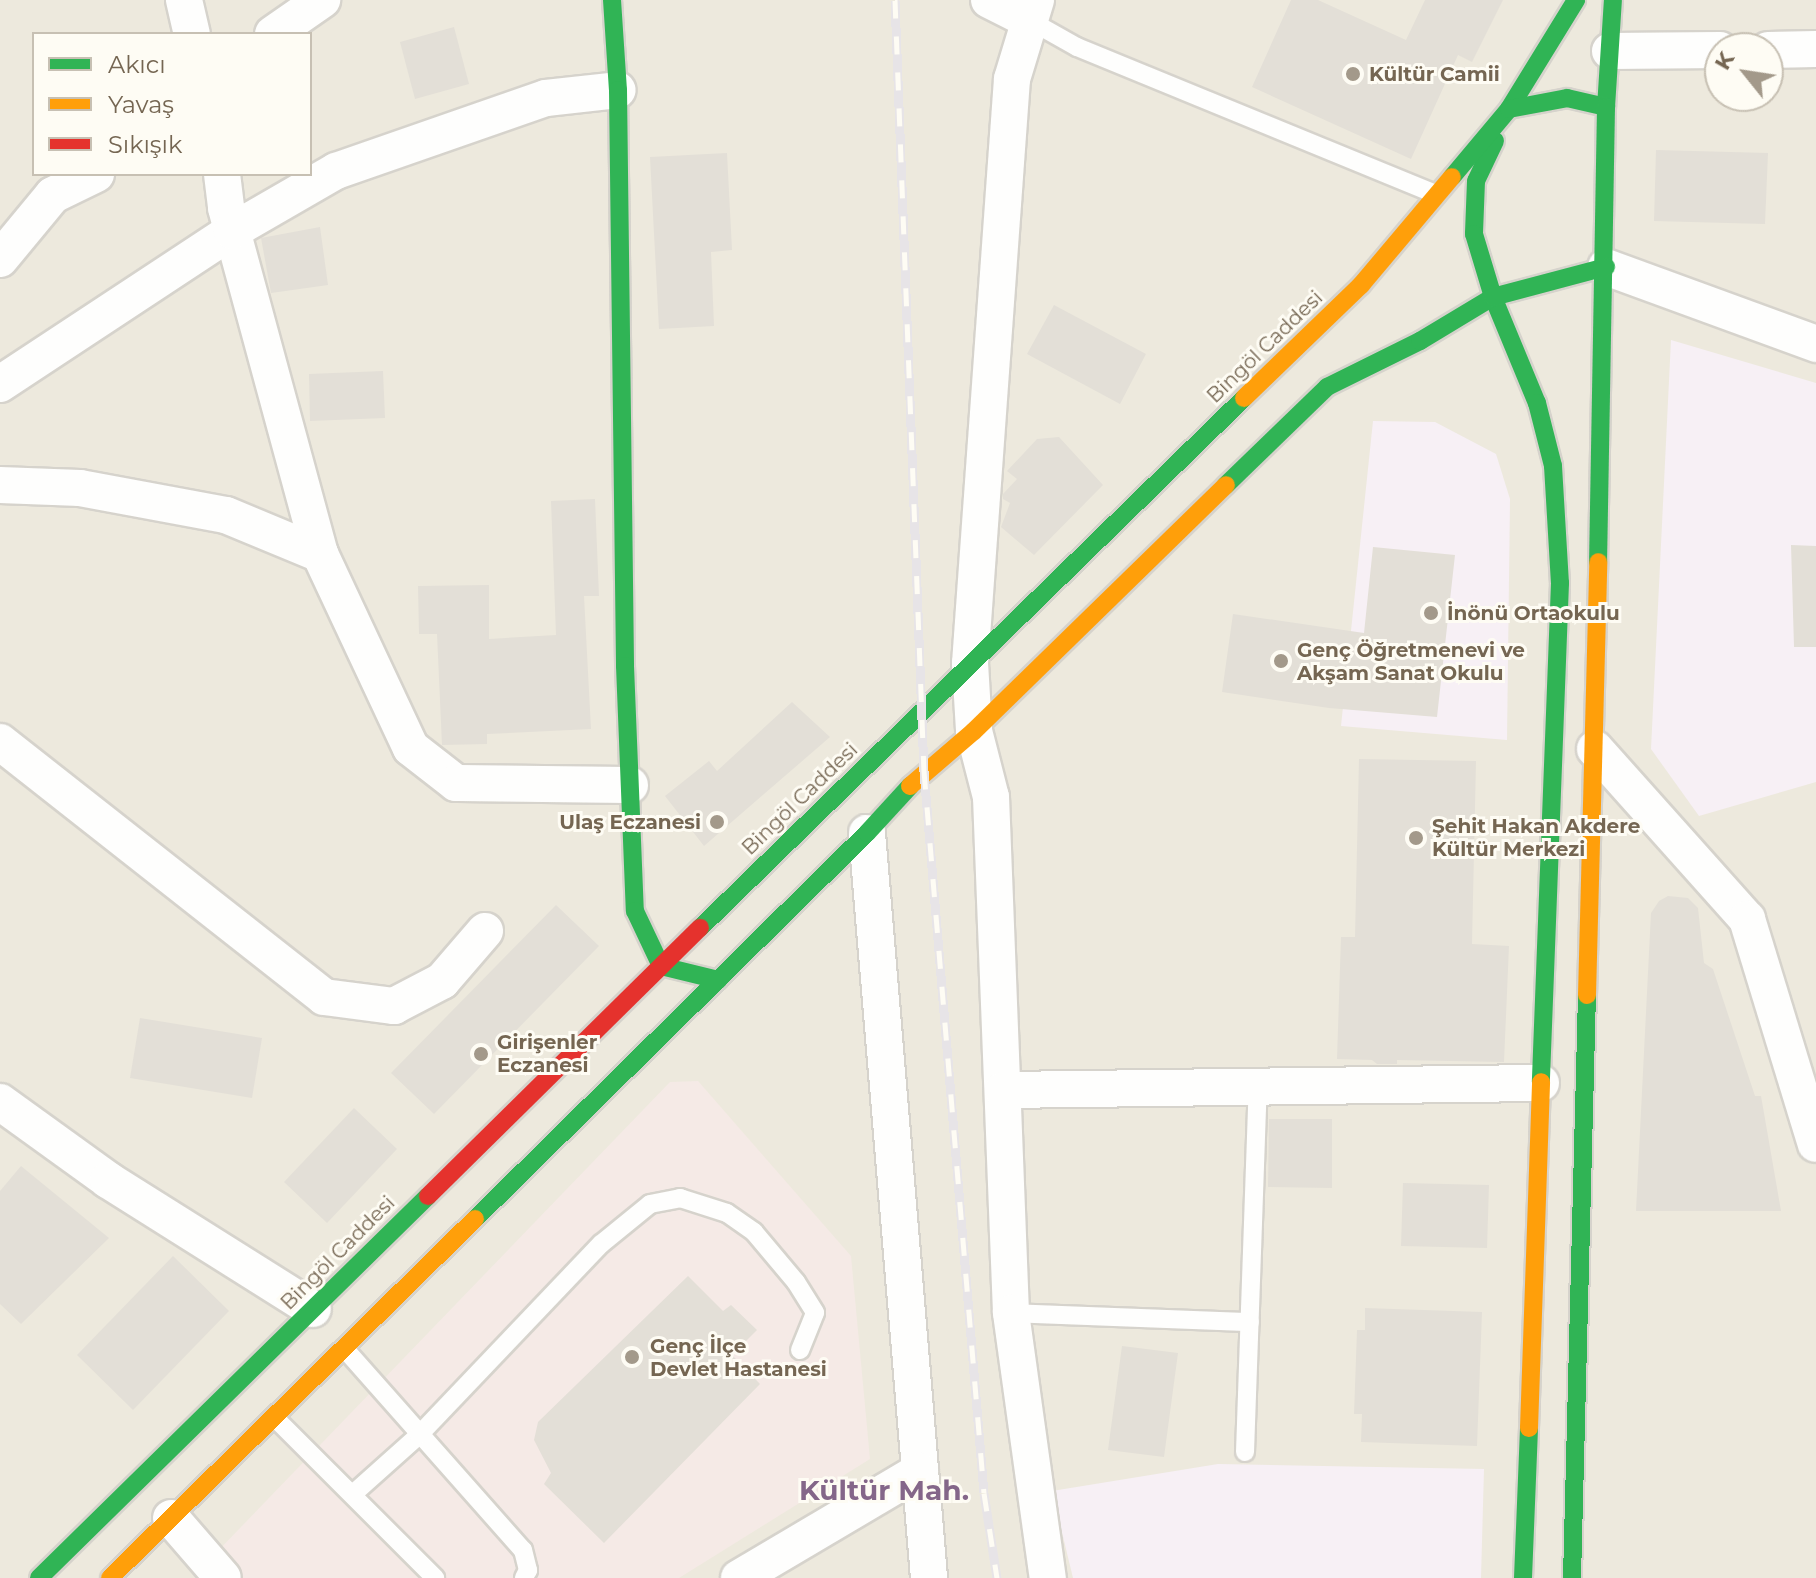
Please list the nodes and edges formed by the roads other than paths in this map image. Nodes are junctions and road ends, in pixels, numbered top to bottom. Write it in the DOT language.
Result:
graph roads {
  1 [pos="184,0"];
  2 [pos="322,0"];
  3 [pos="612,0"];
  4 [pos="989,0"];
  5 [pos="1613,0"];
  6 [pos="1567,3"];
  7 [pos="1032,10"];
  8 [pos="192,32"];
  9 [pos="276,32"];
  10 [pos="1816,49"];
  11 [pos="1704,50"];
  12 [pos="1784,50"];
  13 [pos="1610,51"];
  14 [pos="618,90"];
  15 [pos="1606,107"];
  16 [pos="1509,109"];
  17 [pos="92,176"];
  18 [pos="222,176"];
  19 [pos="1437,195"];
  20 [pos="232,231"];
  21 [pos="0,259"];
  22 [pos="1606,267"];
  23 [pos="1493,297"];
  24 [pos="1816,344"];
  25 [pos="0,384"];
  26 [pos="0,485"];
  27 [pos="320,554"];
  28 [pos="970,663"];
  29 [pos="974,731"];
  30 [pos="0,742"];
  31 [pos="1595,749"];
  32 [pos="630,785"];
  33 [pos="867,833"];
  34 [pos="485,931"];
  35 [pos="661,966"];
  36 [pos="718,980"];
  37 [pos="1541,1083"];
  38 [pos="1258,1086"];
  39 [pos="1003,1090"];
  40 [pos="1,1096"];
  41 [pos="1816,1144"];
  42 [pos="313,1309"];
  43 [pos="1011,1313"];
  44 [pos="1250,1322"];
  45 [pos="344,1348"];
  46 [pos="800,1350"];
  47 [pos="274,1417"];
  48 [pos="419,1435"];
  49 [pos="1245,1452"];
  50 [pos="920,1471"];
  51 [pos="353,1494"];
  52 [pos="171,1518"];
  53 [pos="39,1578"];
  54 [pos="110,1578"];
  55 [pos="223,1578"];
  56 [pos="435,1578"];
  57 [pos="524,1578"];
  58 [pos="739,1578"];
  59 [pos="929,1578"];
  60 [pos="1048,1578"];
  61 [pos="1523,1578"];
  62 [pos="1572,1578"];
  1 -- 8 [label="street"];
  2 -- 9 [label="street"];
  3 -- 14 [label="main road"];
  4 -- 7 [label="street"];
  5 -- 13 [label="main road"];
  6 -- 16 [label="main road"];
  7 -- 19 [label="lane"];
  7 -- 28 [label="street"];
  10 -- 12 [label="street"];
  11 -- 13 [label="street"];
  13 -- 15 [label="main road"];
  14 -- 20 [label="street"];
  14 -- 32 [label="main road"];
  15 -- 16 [label="main road"];
  15 -- 22 [label="main road"];
  16 -- 19 [label="main road, Bingöl Caddesi"];
  16 -- 23 [label="main road"];
  17 -- 21 [label="street"];
  18 -- 20 [label="street"];
  19 -- 28 [label="main road, Bingöl Caddesi"];
  20 -- 25 [label="street"];
  20 -- 27 [label="street"];
  22 -- 23 [label="main road"];
  22 -- 24 [label="street"];
  22 -- 31 [label="main road"];
  23 -- 29 [label="main road"];
  23 -- 37 [label="main road"];
  26 -- 27 [label="street"];
  27 -- 32 [label="street"];
  28 -- 29 [label="street"];
  28 -- 35 [label="main road, Bingöl Caddesi"];
  29 -- 33 [label="main road"];
  29 -- 39 [label="street"];
  30 -- 34 [label="street"];
  31 -- 41 [label="street"];
  31 -- 62 [label="main road"];
  32 -- 35 [label="main road"];
  33 -- 36 [label="main road"];
  33 -- 50 [label="street"];
  35 -- 36 [label="main road"];
  35 -- 42 [label="main road, Bingöl Caddesi"];
  36 -- 45 [label="main road"];
  37 -- 38 [label="street"];
  37 -- 61 [label="main road"];
  38 -- 39 [label="street"];
  38 -- 44 [label="lane"];
  39 -- 43 [label="street"];
  40 -- 42 [label="street"];
  42 -- 53 [label="main road, Bingöl Caddesi"];
  43 -- 44 [label="lane"];
  43 -- 60 [label="street"];
  44 -- 49 [label="lane"];
  45 -- 47 [label="main road"];
  45 -- 48 [label="lane"];
  46 -- 48 [label="lane"];
  47 -- 51 [label="lane"];
  47 -- 52 [label="main road"];
  48 -- 51 [label="lane"];
  48 -- 57 [label="lane"];
  50 -- 58 [label="street"];
  50 -- 59 [label="street"];
  51 -- 56 [label="lane"];
  52 -- 54 [label="main road"];
  52 -- 55 [label="street"];
}
